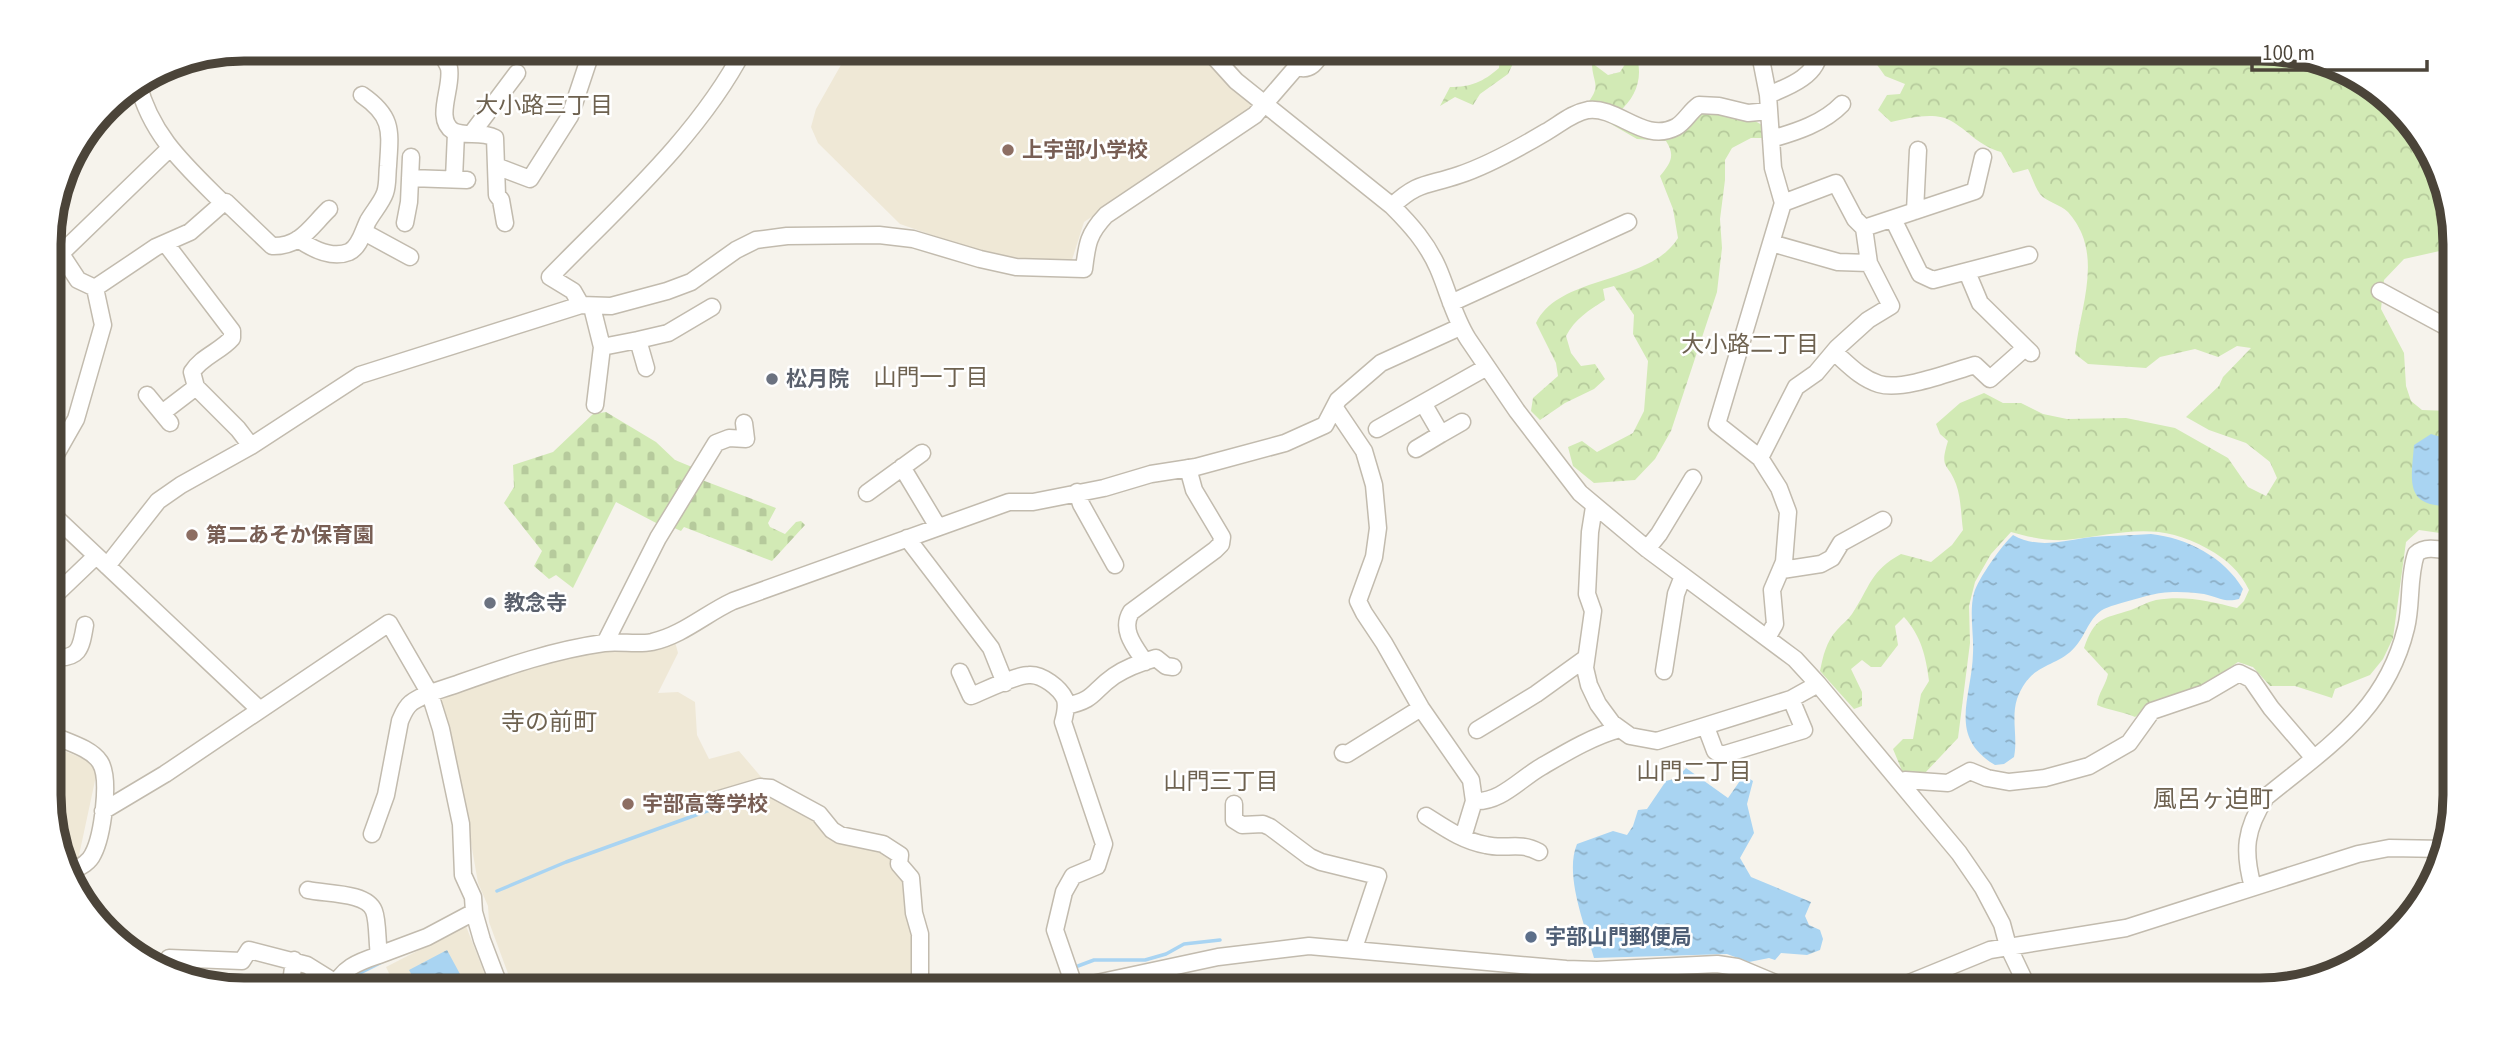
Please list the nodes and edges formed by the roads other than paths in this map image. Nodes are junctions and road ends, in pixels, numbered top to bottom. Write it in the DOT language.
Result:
graph roads {
  1 [pos="1302,61"];
  2 [pos="1316,61"];
  3 [pos="1761,61"];
  4 [pos="1817,61"];
  5 [pos="446,62"];
  6 [pos="588,62"];
  7 [pos="736,62"];
  8 [pos="1218,62"];
  9 [pos="1297,67"];
  10 [pos="517,73"];
  11 [pos="141,93"];
  12 [pos="362,95"];
  13 [pos="1768,103"];
  14 [pos="1264,104"];
  15 [pos="1842,104"];
  16 [pos="464,133"];
  17 [pos="1771,139"];
  18 [pos="169,149"];
  19 [pos="1918,150"];
  20 [pos="411,157"];
  21 [pos="1983,157"];
  22 [pos="496,166"];
  23 [pos="410,178"];
  24 [pos="384,196"];
  25 [pos="409,202"];
  26 [pos="223,203"];
  27 [pos="1783,203"];
  28 [pos="1392,206"];
  29 [pos="329,209"];
  30 [pos="1915,211"];
  31 [pos="1893,219"];
  32 [pos="1628,222"];
  33 [pos="405,223"];
  34 [pos="505,223"];
  35 [pos="1864,228"];
  36 [pos="363,232"];
  37 [pos="298,239"];
  38 [pos="1771,243"];
  39 [pos="166,244"];
  40 [pos="62,252"];
  41 [pos="2029,255"];
  42 [pos="410,257"];
  43 [pos="1868,263"];
  44 [pos="62,265"];
  45 [pos="1967,272"];
  46 [pos="95,288"];
  47 [pos="2380,291"];
  48 [pos="1451,303"];
  49 [pos="587,306"];
  50 [pos="712,307"];
  51 [pos="2443,325"];
  52 [pos="1460,327"];
  53 [pos="638,340"];
  54 [pos="602,347"];
  55 [pos="1835,352"];
  56 [pos="1487,367"];
  57 [pos="646,368"];
  58 [pos="196,387"];
  59 [pos="147,395"];
  60 [pos="1423,403"];
  61 [pos="595,405"];
  62 [pos="1335,408"];
  63 [pos="1462,422"];
  64 [pos="744,423"];
  65 [pos="1377,429"];
  66 [pos="1441,434"];
  67 [pos="62,444"];
  68 [pos="251,446"];
  69 [pos="1416,449"];
  70 [pos="922,453"];
  71 [pos="1760,458"];
  72 [pos="902,467"];
  73 [pos="1188,468"];
  74 [pos="1693,478"];
  75 [pos="1077,492"];
  76 [pos="867,493"];
  77 [pos="1594,507"];
  78 [pos="1883,520"];
  79 [pos="61,523"];
  80 [pos="938,527"];
  81 [pos="907,538"];
  82 [pos="1647,549"];
  83 [pos="2443,550"];
  84 [pos="101,561"];
  85 [pos="1115,565"];
  86 [pos="1782,570"];
  87 [pos="1684,576"];
  88 [pos="61,591"];
  89 [pos="85,625"];
  90 [pos="1767,638"];
  91 [pos="605,643"];
  92 [pos="61,658"];
  93 [pos="1586,658"];
  94 [pos="1145,662"];
  95 [pos="1174,667"];
  96 [pos="1664,671"];
  97 [pos="960,672"];
  98 [pos="1005,683"];
  99 [pos="1818,684"];
  100 [pos="430,694"];
  101 [pos="1791,699"];
  102 [pos="1066,706"];
  103 [pos="1421,708"];
  104 [pos="260,710"];
  105 [pos="1706,727"];
  106 [pos="1620,729"];
  107 [pos="1477,730"];
  108 [pos="61,739"];
  109 [pos="1343,753"];
  110 [pos="2314,757"];
  111 [pos="102,765"];
  112 [pos="1900,782"];
  113 [pos="124,798"];
  114 [pos="716,800"];
  115 [pos="1474,801"];
  116 [pos="1234,804"];
  117 [pos="103,811"];
  118 [pos="1426,816"];
  119 [pos="372,834"];
  120 [pos="1463,837"];
  121 [pos="2434,849"];
  122 [pos="1539,852"];
  123 [pos="77,868"];
  124 [pos="2253,887"];
  125 [pos="309,890"];
  126 [pos="474,912"];
  127 [pos="2008,946"];
  128 [pos="1354,948"];
  129 [pos="379,955"];
  130 [pos="169,958"];
  131 [pos="295,960"];
  132 [pos="1637,968"];
  133 [pos="1604,970"];
  134 [pos="1608,977"];
  135 [pos="1646,977"];
  136 [pos="1762,977"];
  137 [pos="1922,977"];
  138 [pos="2023,977"];
  139 [pos="292,978"];
  140 [pos="324,978"];
  141 [pos="340,978"];
  142 [pos="496,978"];
  143 [pos="920,978"];
  144 [pos="1067,978"];
  145 [pos="1123,978"];
  1 -- 9 [label="street"];
  2 -- 9 [label="street"];
  3 -- 13 [label="street"];
  4 -- 13 [label="street"];
  5 -- 16 [label="street"];
  6 -- 22 [label="street"];
  7 -- 49 [label="street"];
  8 -- 14 [label="street"];
  9 -- 14 [label="street"];
  10 -- 16 [label="street"];
  11 -- 18 [label="street"];
  12 -- 24 [label="street"];
  13 -- 17 [label="street"];
  13 -- 28 [label="street"];
  14 -- 28 [label="street"];
  14 -- 49 [label="street"];
  15 -- 17 [label="street"];
  16 -- 22 [label="street"];
  16 -- 23 [label="street"];
  17 -- 27 [label="street"];
  18 -- 26 [label="street"];
  18 -- 40 [label="street"];
  19 -- 30 [label="street"];
  20 -- 23 [label="street"];
  21 -- 30 [label="street"];
  22 -- 34 [label="street"];
  23 -- 25 [label="street"];
  24 -- 25 [label="street"];
  24 -- 36 [label="street"];
  25 -- 33 [label="street"];
  26 -- 37 [label="street"];
  26 -- 39 [label="street"];
  27 -- 35 [label="street"];
  27 -- 38 [label="street"];
  28 -- 48 [label="street"];
  29 -- 37 [label="street"];
  30 -- 31 [label="street"];
  31 -- 35 [label="street"];
  31 -- 45 [label="street"];
  32 -- 48 [label="street"];
  35 -- 43 [label="street"];
  36 -- 37 [label="street"];
  36 -- 42 [label="street"];
  38 -- 43 [label="street"];
  38 -- 71 [label="street"];
  39 -- 46 [label="street"];
  39 -- 58 [label="street"];
  41 -- 45 [label="street"];
  43 -- 55 [label="street"];
  44 -- 46 [label="street"];
  45 -- 55 [label="street"];
  46 -- 67 [label="street"];
  47 -- 51 [label="street"];
  48 -- 52 [label="street"];
  49 -- 54 [label="street"];
  49 -- 68 [label="street"];
  50 -- 53 [label="street"];
  52 -- 56 [label="street"];
  52 -- 62 [label="street"];
  53 -- 54 [label="street"];
  53 -- 57 [label="street"];
  54 -- 61 [label="street"];
  55 -- 71 [label="street"];
  56 -- 60 [label="street"];
  56 -- 77 [label="street"];
  58 -- 59 [label="street"];
  58 -- 68 [label="street"];
  60 -- 65 [label="street"];
  60 -- 66 [label="street"];
  62 -- 73 [label="street"];
  62 -- 103 [label="street"];
  63 -- 66 [label="street"];
  64 -- 91 [label="street"];
  66 -- 69 [label="street"];
  68 -- 84 [label="street"];
  70 -- 72 [label="street"];
  71 -- 86 [label="street"];
  72 -- 76 [label="street"];
  72 -- 80 [label="street"];
  73 -- 75 [label="street"];
  73 -- 94 [label="street"];
  74 -- 82 [label="street"];
  75 -- 80 [label="street"];
  75 -- 85 [label="street"];
  77 -- 82 [label="street"];
  77 -- 93 [label="street"];
  78 -- 86 [label="street"];
  79 -- 84 [label="street"];
  80 -- 81 [label="street"];
  81 -- 91 [label="street"];
  81 -- 98 [label="street"];
  82 -- 87 [label="street"];
  83 -- 110 [label="street"];
  84 -- 88 [label="street"];
  84 -- 104 [label="street"];
  86 -- 90 [label="street"];
  87 -- 90 [label="street"];
  87 -- 96 [label="street"];
  89 -- 92 [label="street"];
  90 -- 99 [label="street"];
  91 -- 100 [label="street"];
  93 -- 106 [label="street"];
  93 -- 107 [label="street"];
  94 -- 95 [label="street"];
  94 -- 102 [label="street"];
  97 -- 98 [label="street"];
  98 -- 102 [label="street"];
  99 -- 101 [label="street"];
  99 -- 112 [label="street"];
  100 -- 104 [label="street"];
  100 -- 119 [label="street"];
  100 -- 126 [label="street"];
  101 -- 105 [label="street"];
  101 -- 105 [label="street"];
  102 -- 144 [label="street"];
  103 -- 109 [label="street"];
  103 -- 115 [label="street"];
  104 -- 113 [label="street"];
  105 -- 106 [label="street"];
  106 -- 115 [label="street"];
  108 -- 111 [label="street"];
  110 -- 112 [label="street"];
  110 -- 124 [label="street"];
  111 -- 113 [label="street"];
  111 -- 117 [label="street"];
  112 -- 127 [label="street"];
  113 -- 117 [label="street"];
  114 -- 143 [label="street"];
  115 -- 120 [label="street"];
  116 -- 128 [label="street"];
  117 -- 123 [label="street"];
  118 -- 120 [label="street"];
  120 -- 122 [label="street"];
  121 -- 124 [label="street"];
  124 -- 127 [label="street"];
  125 -- 129 [label="street"];
  126 -- 129 [label="street"];
  126 -- 142 [label="street"];
  127 -- 137 [label="street"];
  127 -- 138 [label="street"];
  128 -- 133 [label="street"];
  128 -- 145 [label="street"];
  129 -- 141 [label="street"];
  130 -- 131 [label="street"];
  131 -- 139 [label="street"];
  131 -- 140 [label="street"];
  132 -- 133 [label="street"];
  132 -- 135 [label="street"];
  132 -- 136 [label="street"];
  133 -- 134 [label="street"];
}
